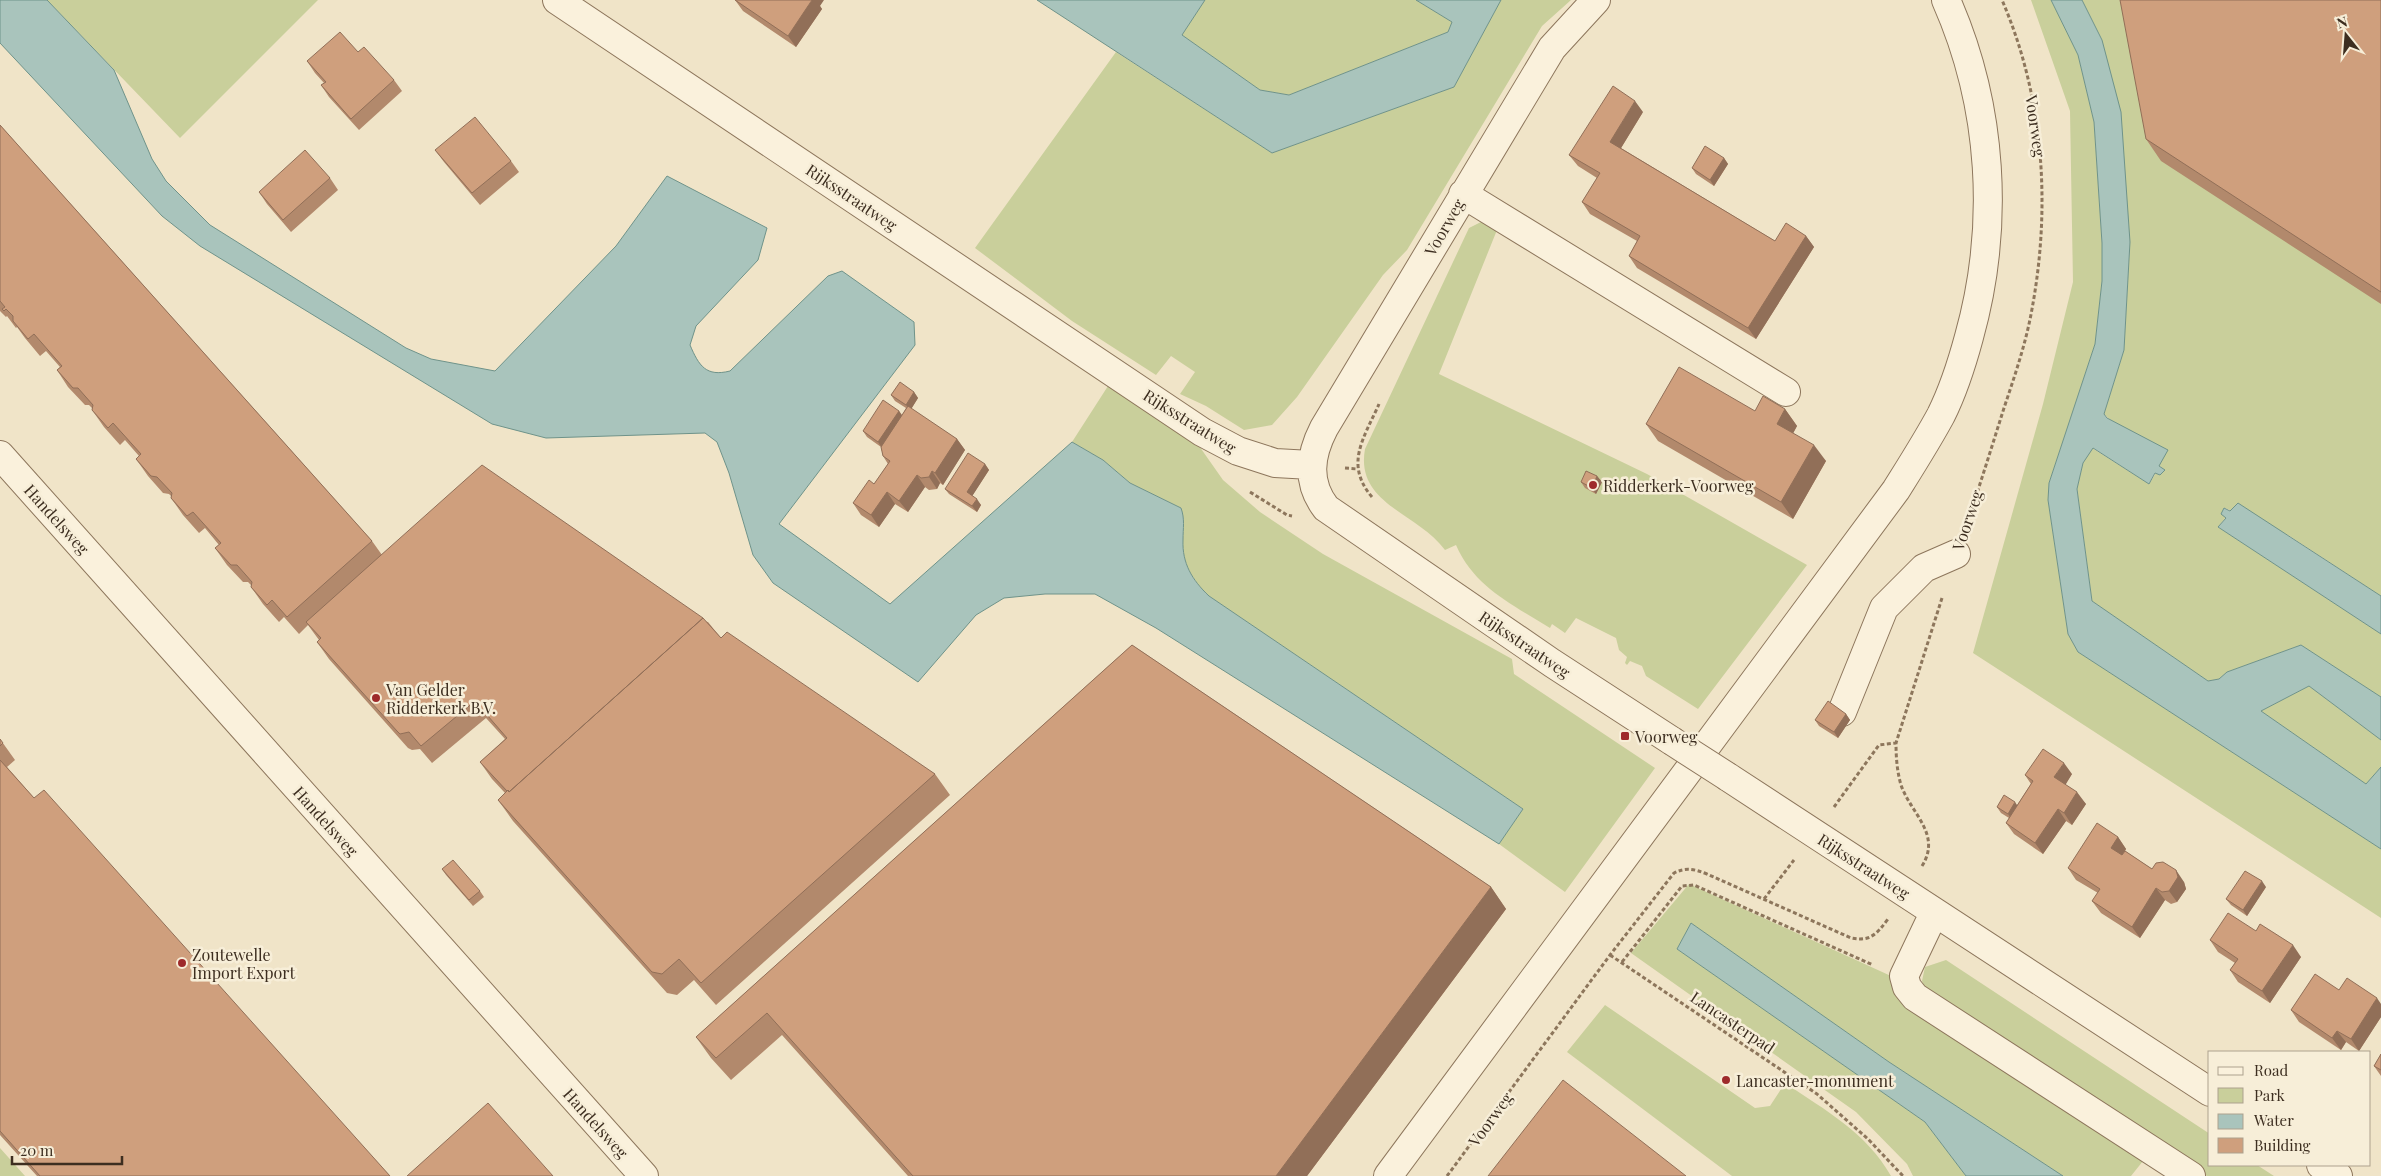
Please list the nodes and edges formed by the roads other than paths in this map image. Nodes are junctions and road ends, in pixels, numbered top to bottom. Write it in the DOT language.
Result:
graph roads {
  1 [pos="557,0"];
  2 [pos="1596,0"];
  3 [pos="1946,0"];
  4 [pos="1463,194"];
  5 [pos="1786,392"];
  6 [pos="3,465"];
  7 [pos="1312,465"];
  8 [pos="1956,554"];
  9 [pos="1842,712"];
  10 [pos="1934,912"];
  11 [pos="2208,1091"];
  12 [pos="2323,1166"];
  13 [pos="644,1176"];
  14 [pos="1388,1176"];
  15 [pos="2191,1176"];
  16 [pos="2338,1176"];
  1 -- 7 [label="street, Rijksstraatweg"];
  2 -- 4 [label="street, Voorweg"];
  3 -- 14 [label="street"];
  4 -- 5 [label="street"];
  4 -- 7 [label="street, Voorweg"];
  6 -- 13 [label="street, Handelsweg"];
  7 -- 10 [label="street, Rijksstraatweg, bridge"];
  8 -- 9 [label="street"];
  10 -- 11 [label="street, Rijksstraatweg"];
  10 -- 15 [label="street"];
  12 -- 16 [label="street"];
}
